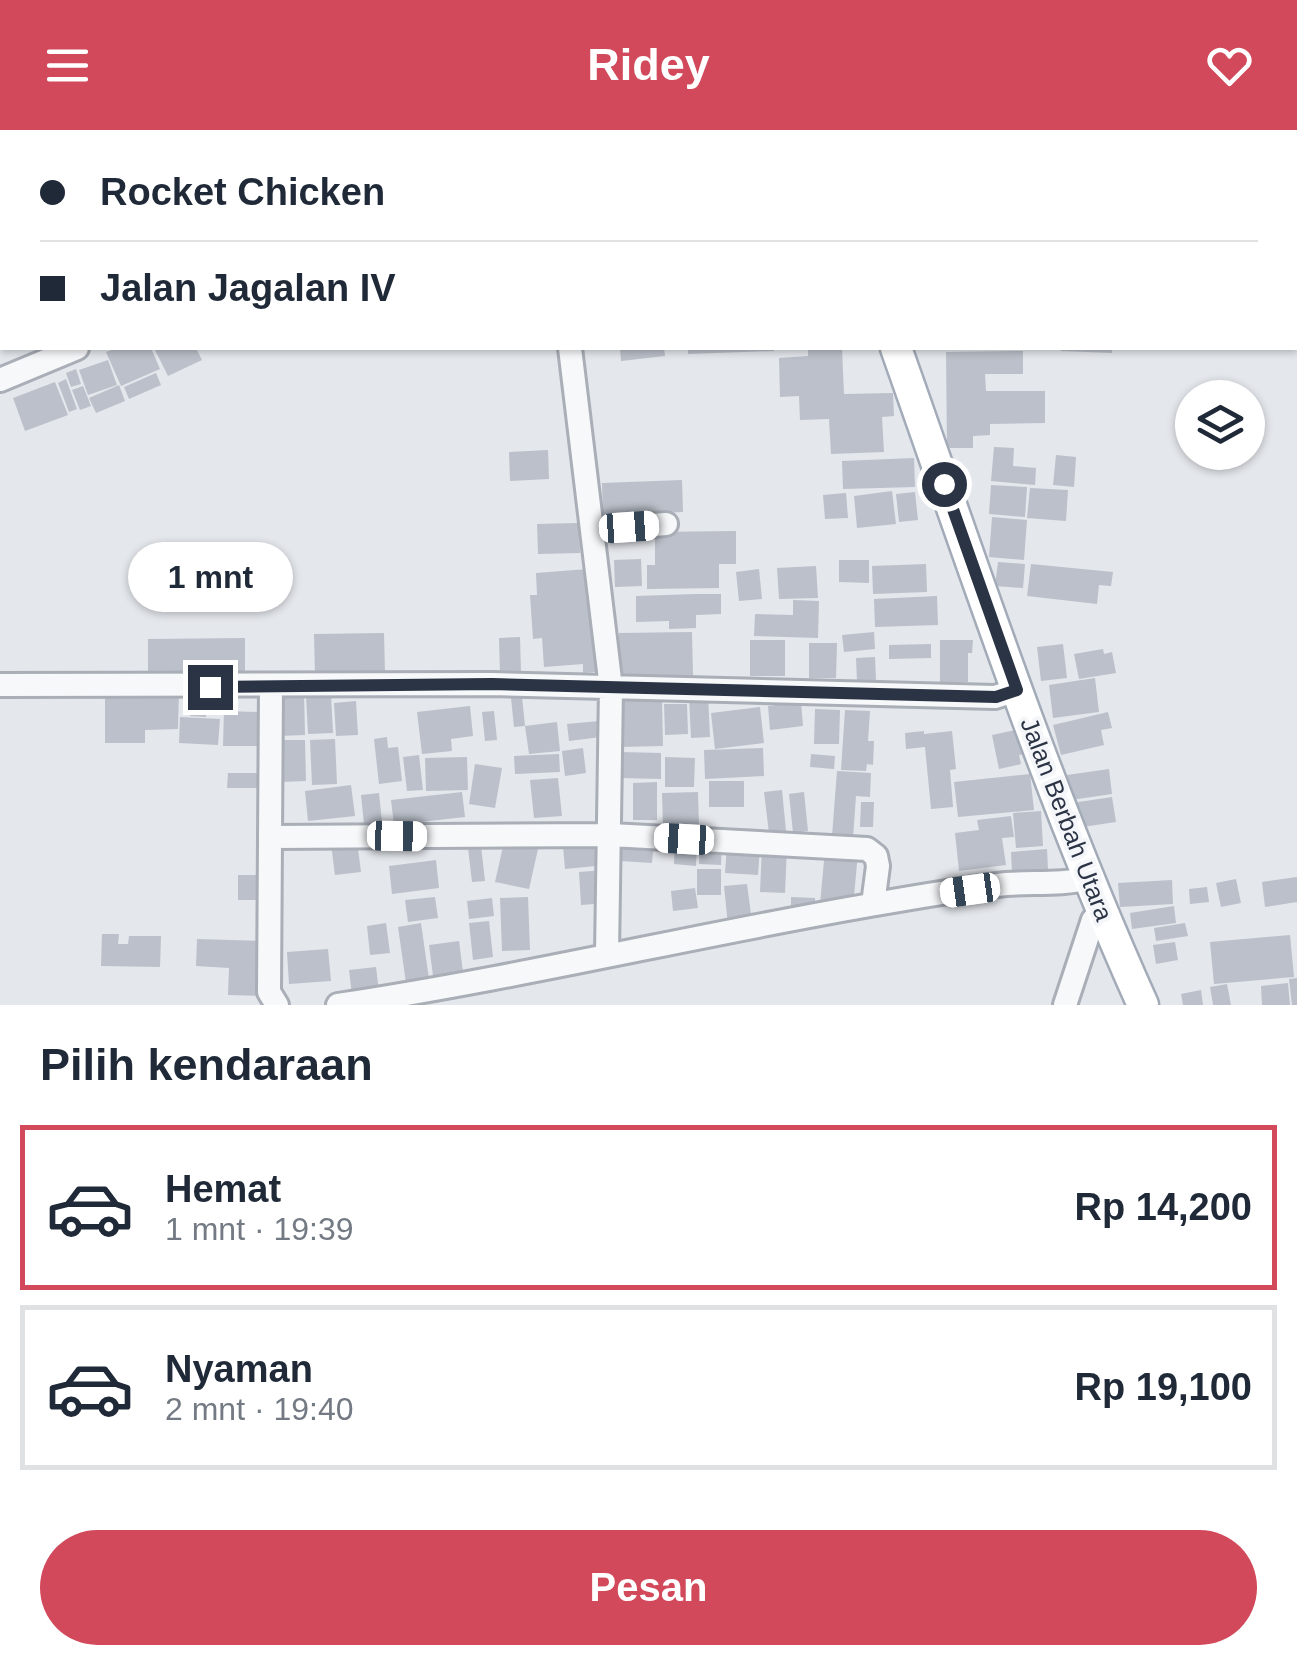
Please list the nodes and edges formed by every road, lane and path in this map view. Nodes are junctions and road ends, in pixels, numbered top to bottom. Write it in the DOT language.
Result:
graph roads {
  1 [pos="72,350"];
  2 [pos="570,350"];
  3 [pos="897,350"];
  4 [pos="0,380"];
  5 [pos="666,524"];
  6 [pos="592,530"];
  7 [pos="0,685"];
  8 [pos="271,686"];
  9 [pos="611,688"];
  10 [pos="1017,690"];
  11 [pos="611,835"];
  12 [pos="272,837"];
  13 [pos="1090,878"];
  14 [pos="873,904"];
  15 [pos="1101,912"];
  16 [pos="607,954"];
  17 [pos="277,1005"];
  18 [pos="338,1005"];
  19 [pos="1065,1005"];
  20 [pos="1144,1005"];
  1 -- 4 [label="street"];
  2 -- 6 [label="street"];
  3 -- 10 [label="main road, Jalan Berbah Utara"];
  5 -- 6 [label="street"];
  6 -- 9 [label="street"];
  7 -- 8 [label="street"];
  8 -- 9 [label="street"];
  8 -- 12 [label="street"];
  9 -- 10 [label="street"];
  9 -- 11 [label="street"];
  10 -- 13 [label="main road, Jalan Berbah Utara"];
  11 -- 12 [label="street"];
  11 -- 14 [label="street"];
  11 -- 16 [label="street"];
  12 -- 17 [label="street"];
  13 -- 14 [label="street"];
  13 -- 15 [label="main road, Jalan Berbah Utara"];
  14 -- 16 [label="street"];
  15 -- 19 [label="street"];
  15 -- 20 [label="main road, Jalan Berbah Utara"];
  16 -- 18 [label="street"];
}
